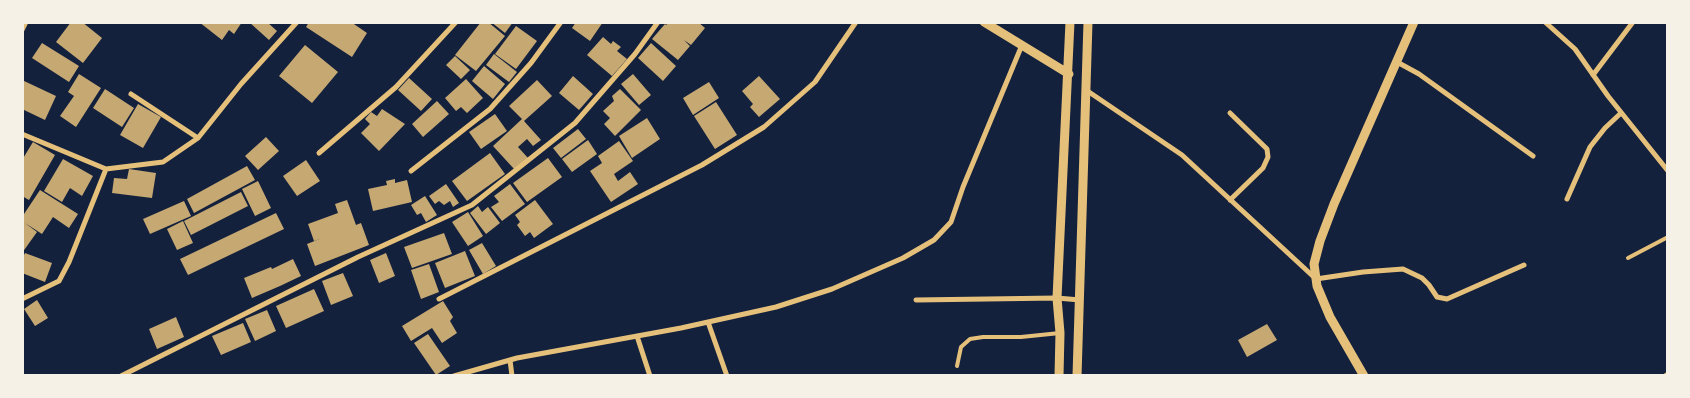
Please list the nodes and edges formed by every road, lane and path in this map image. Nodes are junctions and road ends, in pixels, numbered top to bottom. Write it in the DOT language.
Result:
graph roads {
  1 [pos="26,22"];
  2 [pos="297,22"];
  3 [pos="456,22"];
  4 [pos="561,22"];
  5 [pos="658,22"];
  6 [pos="856,22"];
  7 [pos="984,22"];
  8 [pos="1070,22"];
  9 [pos="1088,22"];
  10 [pos="1414,22"];
  11 [pos="1545,22"];
  12 [pos="1633,22"];
  13 [pos="22,30"];
  14 [pos="1022,45"];
  15 [pos="1397,62"];
  16 [pos="1069,74"];
  17 [pos="1593,75"];
  18 [pos="1085,90"];
  19 [pos="131,94"];
  20 [pos="1621,113"];
  21 [pos="1230,114"];
  22 [pos="22,134"];
  23 [pos="198,138"];
  24 [pos="318,153"];
  25 [pos="1532,156"];
  26 [pos="106,169"];
  27 [pos="412,171"];
  28 [pos="1667,171"];
  29 [pos="1567,199"];
  30 [pos="1230,200"];
  31 [pos="1668,237"];
  32 [pos="1628,258"];
  33 [pos="1524,265"];
  34 [pos="1316,279"];
  35 [pos="1057,298"];
  36 [pos="22,299"];
  37 [pos="440,299"];
  38 [pos="916,300"];
  39 [pos="1080,300"];
  40 [pos="708,322"];
  41 [pos="1060,333"];
  42 [pos="637,336"];
  43 [pos="510,360"];
  44 [pos="956,366"];
  45 [pos="121,376"];
  46 [pos="454,376"];
  47 [pos="512,376"];
  48 [pos="650,376"];
  49 [pos="727,376"];
  50 [pos="1059,376"];
  51 [pos="1077,376"];
  52 [pos="1364,376"];
  1 -- 13 [label="street"];
  2 -- 23 [label="street"];
  3 -- 24 [label="street"];
  4 -- 27 [label="street"];
  5 -- 45 [label="street"];
  6 -- 37 [label="street"];
  7 -- 14 [label="street"];
  8 -- 16 [label="street"];
  9 -- 18 [label="street"];
  10 -- 15 [label="street"];
  11 -- 17 [label="street"];
  12 -- 17 [label="street"];
  14 -- 16 [label="street"];
  14 -- 40 [label="street"];
  15 -- 25 [label="street"];
  15 -- 34 [label="street"];
  16 -- 35 [label="street"];
  17 -- 20 [label="street"];
  18 -- 30 [label="street"];
  18 -- 39 [label="street"];
  19 -- 23 [label="street"];
  20 -- 28 [label="street"];
  20 -- 29 [label="street"];
  21 -- 30 [label="street"];
  22 -- 26 [label="street"];
  23 -- 26 [label="street"];
  26 -- 36 [label="street"];
  30 -- 34 [label="street"];
  31 -- 32 [label="lane"];
  33 -- 34 [label="street"];
  34 -- 52 [label="street"];
  35 -- 38 [label="street"];
  35 -- 39 [label="street"];
  35 -- 41 [label="street"];
  39 -- 51 [label="street"];
  40 -- 42 [label="street"];
  40 -- 49 [label="street"];
  41 -- 44 [label="lane"];
  41 -- 50 [label="street"];
  42 -- 43 [label="street"];
  42 -- 48 [label="street"];
  43 -- 46 [label="street"];
  43 -- 47 [label="street"];
}
